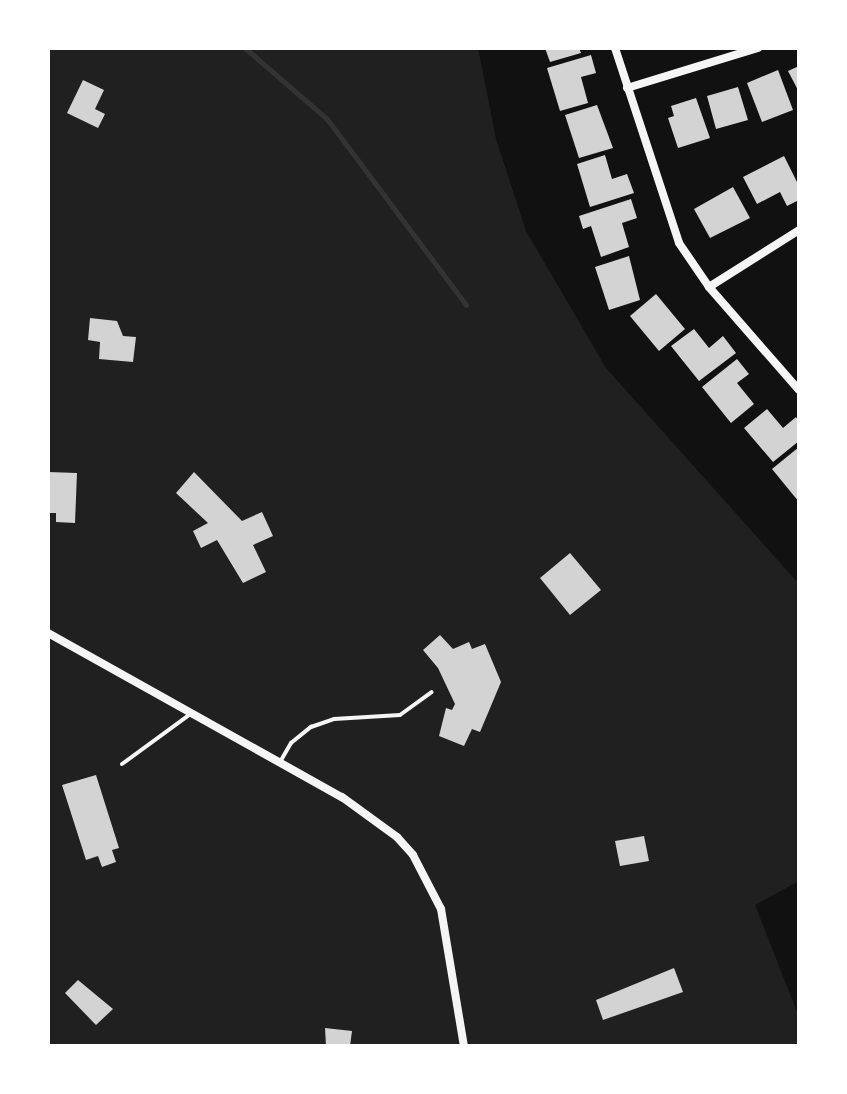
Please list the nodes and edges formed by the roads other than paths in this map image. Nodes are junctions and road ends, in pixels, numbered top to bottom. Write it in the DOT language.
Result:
graph roads {
  1 [pos="615,48"];
  2 [pos="758,48"];
  3 [pos="627,88"];
  4 [pos="799,230"];
  5 [pos="709,287"];
  6 [pos="799,390"];
  7 [pos="48,633"];
  8 [pos="432,692"];
  9 [pos="194,712"];
  10 [pos="280,762"];
  11 [pos="122,764"];
  12 [pos="464,1046"];
  1 -- 3 [label="street"];
  2 -- 3 [label="street"];
  3 -- 5 [label="street"];
  4 -- 5 [label="street"];
  5 -- 6 [label="street"];
  7 -- 9 [label="street"];
  8 -- 10 [label="lane"];
  9 -- 10 [label="street"];
  9 -- 11 [label="lane"];
  10 -- 12 [label="street"];
}
